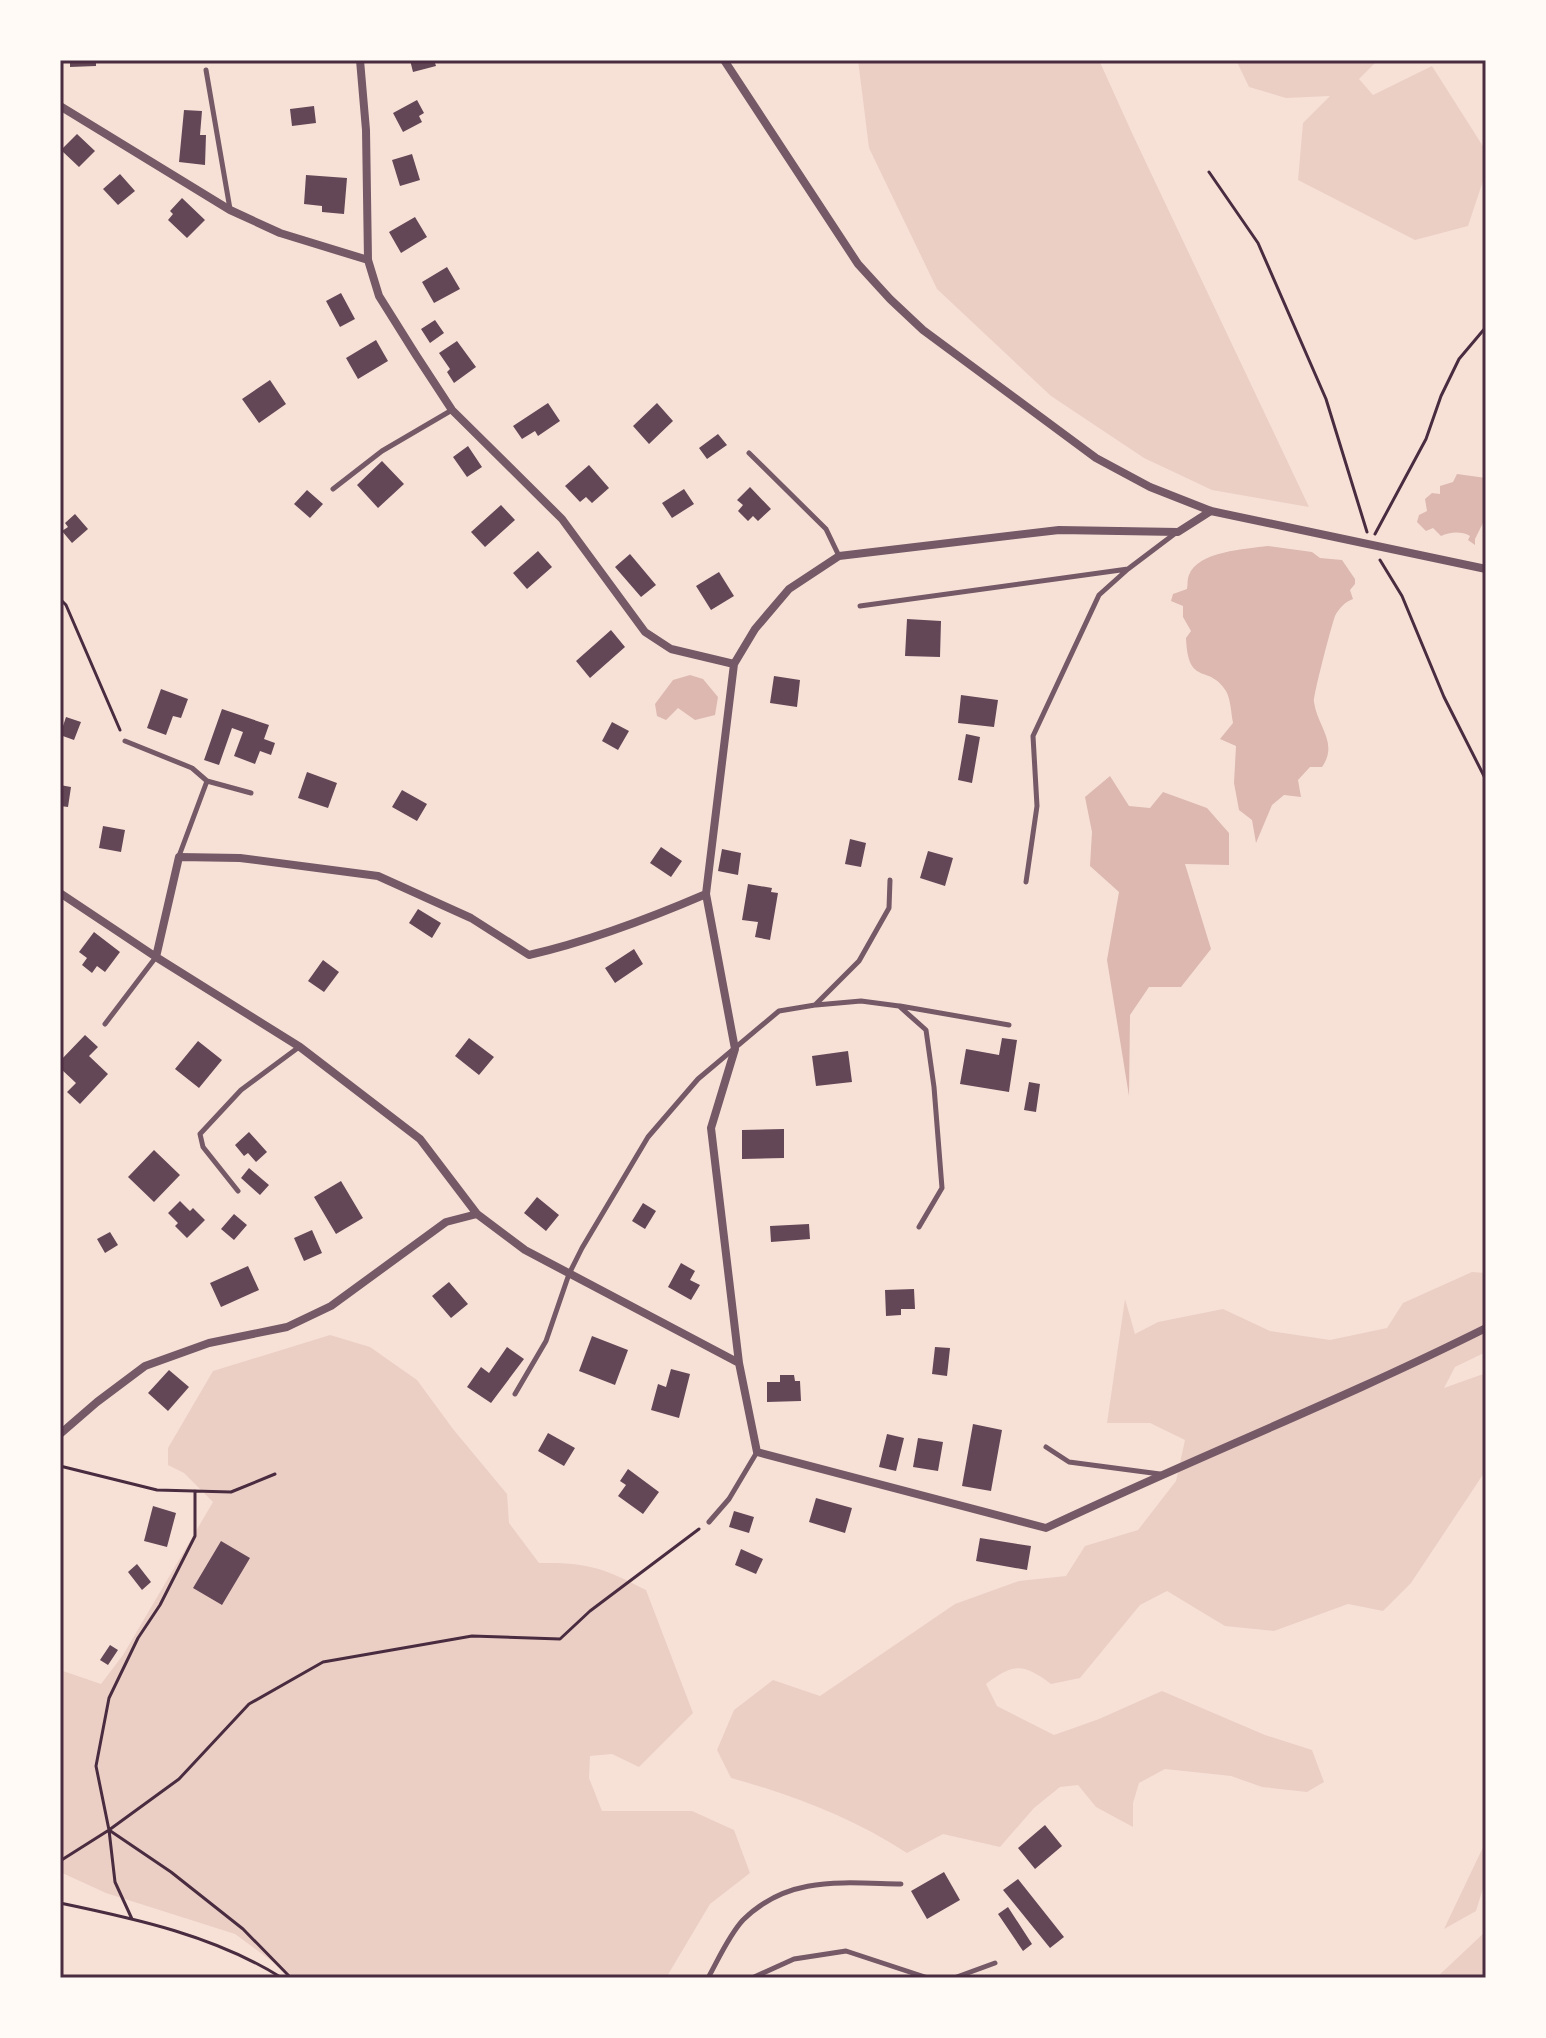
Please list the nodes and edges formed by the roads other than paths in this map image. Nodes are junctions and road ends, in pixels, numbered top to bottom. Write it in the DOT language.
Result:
graph roads {
  1 [pos="360,60"];
  2 [pos="724,60"];
  3 [pos="206,70"];
  4 [pos="60,106"];
  5 [pos="230,210"];
  6 [pos="368,260"];
  7 [pos="452,410"];
  8 [pos="749,453"];
  9 [pos="333,489"];
  10 [pos="1211,511"];
  11 [pos="1178,532"];
  12 [pos="839,556"];
  13 [pos="1128,569"];
  14 [pos="1486,569"];
  15 [pos="860,606"];
  16 [pos="734,664"];
  17 [pos="125,741"];
  18 [pos="207,781"];
  19 [pos="251,793"];
  20 [pos="179,857"];
  21 [pos="890,880"];
  22 [pos="1026,882"];
  23 [pos="60,893"];
  24 [pos="706,894"];
  25 [pos="156,957"];
  26 [pos="815,1005"];
  27 [pos="899,1006"];
  28 [pos="105,1024"];
  29 [pos="1009,1025"];
  30 [pos="300,1047"];
  31 [pos="735,1049"];
  32 [pos="238,1191"];
  33 [pos="477,1214"];
  34 [pos="919,1227"];
  35 [pos="569,1274"];
  36 [pos="1486,1328"];
  37 [pos="739,1363"];
  38 [pos="515,1394"];
  39 [pos="60,1434"];
  40 [pos="1046,1447"];
  41 [pos="757,1452"];
  42 [pos="1161,1474"];
  43 [pos="709,1522"];
  44 [pos="901,1884"];
  45 [pos="995,1963"];
  46 [pos="708,1978"];
  47 [pos="752,1978"];
  48 [pos="928,1978"];
  49 [pos="954,1978"];
  1 -- 6 [label="street"];
  2 -- 10 [label="street"];
  3 -- 5 [label="lane"];
  4 -- 5 [label="street"];
  5 -- 6 [label="street"];
  6 -- 7 [label="street"];
  7 -- 9 [label="lane"];
  7 -- 16 [label="street"];
  8 -- 12 [label="lane"];
  10 -- 11 [label="street"];
  10 -- 14 [label="street"];
  11 -- 12 [label="street"];
  11 -- 13 [label="lane"];
  12 -- 16 [label="street"];
  13 -- 15 [label="lane"];
  13 -- 22 [label="lane"];
  16 -- 24 [label="street"];
  17 -- 18 [label="lane"];
  18 -- 19 [label="lane"];
  18 -- 20 [label="lane"];
  20 -- 24 [label="street"];
  20 -- 25 [label="street"];
  21 -- 26 [label="lane"];
  23 -- 25 [label="street"];
  24 -- 31 [label="street"];
  25 -- 28 [label="lane"];
  25 -- 30 [label="street"];
  26 -- 27 [label="lane"];
  26 -- 31 [label="lane"];
  27 -- 29 [label="lane"];
  27 -- 34 [label="lane"];
  30 -- 32 [label="lane"];
  30 -- 33 [label="street"];
  31 -- 35 [label="lane"];
  31 -- 37 [label="street"];
  33 -- 35 [label="street"];
  33 -- 39 [label="street"];
  35 -- 37 [label="street"];
  35 -- 38 [label="lane"];
  36 -- 42 [label="street"];
  37 -- 41 [label="street"];
  40 -- 42 [label="lane"];
  41 -- 42 [label="street"];
  41 -- 43 [label="lane"];
  44 -- 46 [label="lane"];
  45 -- 49 [label="lane"];
  47 -- 48 [label="lane"];
}
